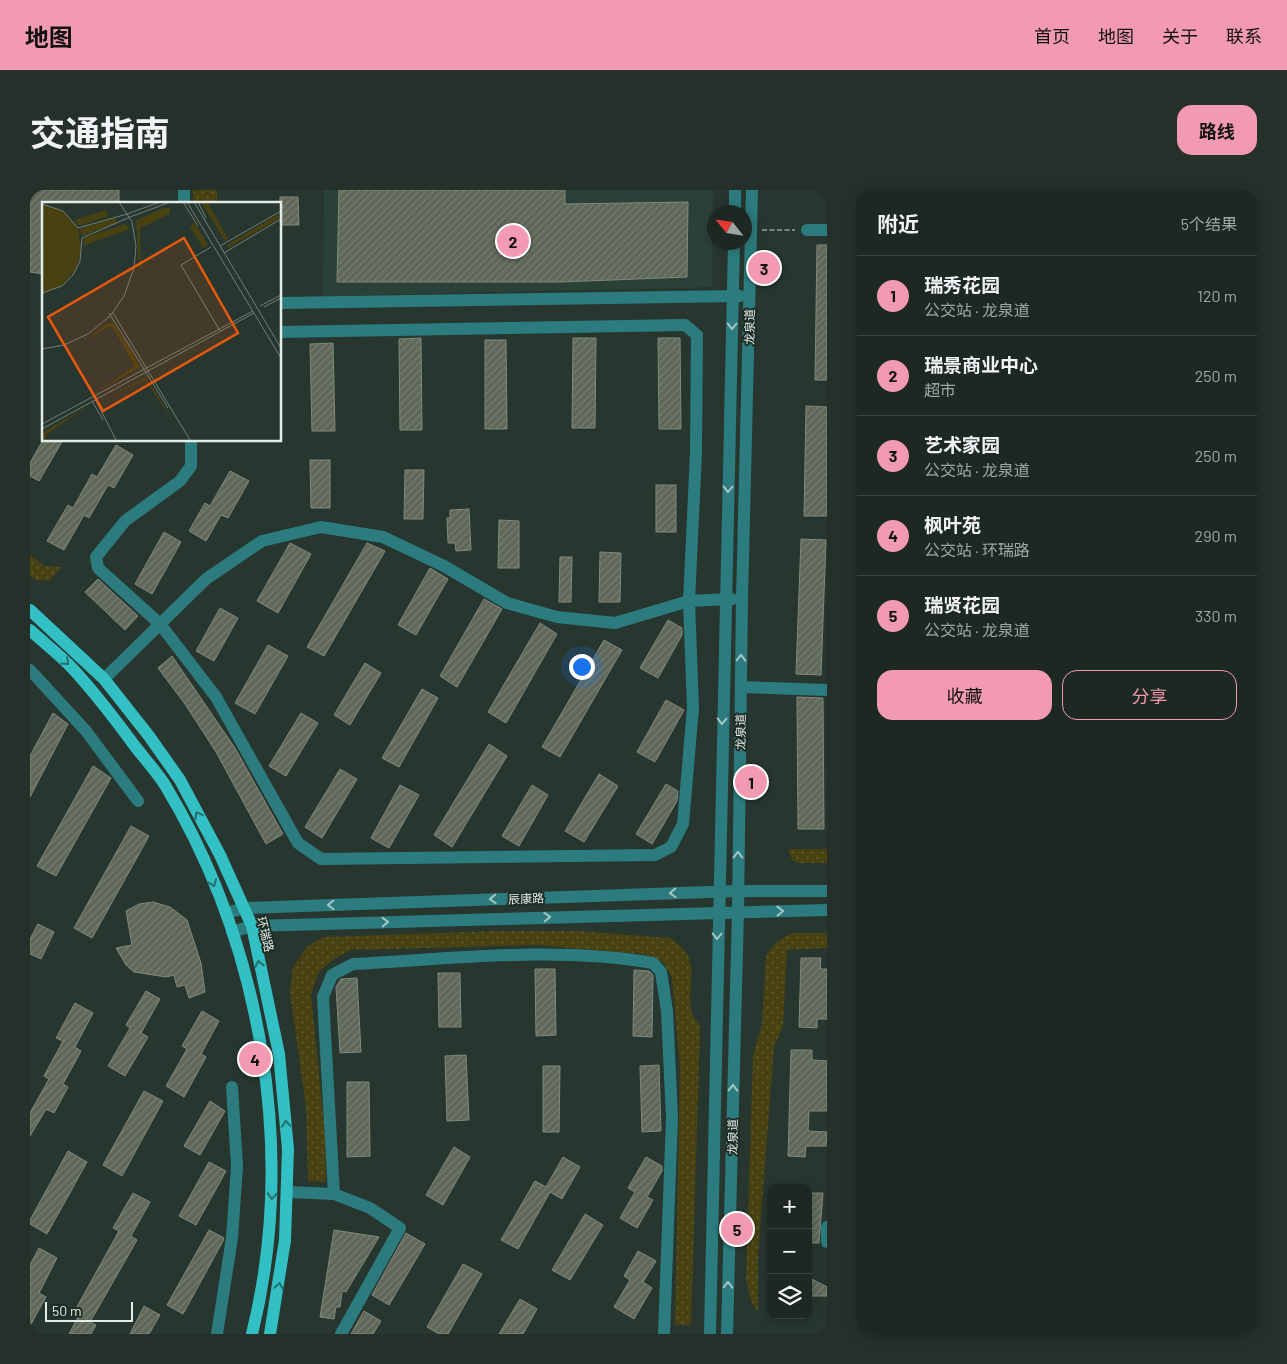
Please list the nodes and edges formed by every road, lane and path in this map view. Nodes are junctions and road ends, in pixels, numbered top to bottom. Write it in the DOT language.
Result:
graph roads {
  1 [pos="735,190"];
  2 [pos="752,190"];
  3 [pos="735,205"];
  4 [pos="751,205"];
  5 [pos="752,230"];
  6 [pos="807,230"];
  7 [pos="827,230"];
  8 [pos="734,250"];
  9 [pos="750,250"];
  10 [pos="733,296"];
  11 [pos="749,296"];
  12 [pos="281,303"];
  13 [pos="281,332"];
  14 [pos="190,441"];
  15 [pos="742,599"];
  16 [pos="725,600"];
  17 [pos="689,601"];
  18 [pos="30,610"];
  19 [pos="160,624"];
  20 [pos="30,630"];
  21 [pos="30,670"];
  22 [pos="104,679"];
  23 [pos="741,687"];
  24 [pos="827,690"];
  25 [pos="138,801"];
  26 [pos="738,891"];
  27 [pos="827,891"];
  28 [pos="718,892"];
  29 [pos="245,908"];
  30 [pos="827,910"];
  31 [pos="718,912"];
  32 [pos="738,912"];
  33 [pos="226,913"];
  34 [pos="252,926"];
  35 [pos="232,932"];
  36 [pos="232,1086"];
  37 [pos="288,1192"];
  38 [pos="334,1194"];
  39 [pos="827,1227"];
  40 [pos="827,1242"];
  41 [pos="217,1334"];
  42 [pos="252,1334"];
  43 [pos="270,1334"];
  44 [pos="341,1334"];
  45 [pos="664,1334"];
  46 [pos="710,1334"];
  47 [pos="727,1334"];
  1 -- 3 [label="street"];
  2 -- 4 [label="street, 龙泉道"];
  5 -- 6 [label="path"];
  6 -- 7 [label="street"];
  8 -- 10 [label="street, 龙泉道"];
  9 -- 11 [label="street, 龙泉道"];
  10 -- 11 [label="street"];
  10 -- 12 [label="street"];
  10 -- 16 [label="street, 龙泉道, one-way"];
  11 -- 15 [label="street, 龙泉道"];
  13 -- 17 [label="street"];
  14 -- 19 [label="street"];
  15 -- 16 [label="street"];
  23 -- 15 [label="street, 龙泉道, one-way"];
  16 -- 17 [label="street"];
  16 -- 28 [label="street, 龙泉道, one-way"];
  17 -- 19 [label="street"];
  17 -- 19 [label="street"];
  18 -- 22 [label="main road, 环瑞路"];
  19 -- 22 [label="street"];
  20 -- 33 [label="main road, one-way"];
  21 -- 25 [label="street"];
  29 -- 22 [label="main road, 环瑞路, one-way"];
  23 -- 24 [label="street"];
  26 -- 23 [label="street, 龙泉道, one-way"];
  26 -- 27 [label="street, 辰康路"];
  26 -- 28 [label="street, 辰康路"];
  26 -- 32 [label="street, 龙泉道"];
  28 -- 29 [label="street, 辰康路, one-way"];
  28 -- 31 [label="street, 龙泉道"];
  29 -- 33 [label="street, 辰康路"];
  29 -- 34 [label="main road, 环瑞路"];
  32 -- 30 [label="street, 辰康路, one-way"];
  31 -- 32 [label="street, 辰康路"];
  34 -- 31 [label="street, 辰康路, one-way"];
  31 -- 46 [label="street, 龙泉道, one-way"];
  47 -- 32 [label="street, 龙泉道, one-way"];
  33 -- 35 [label="main road"];
  34 -- 35 [label="street, 辰康路"];
  37 -- 34 [label="main road, 环瑞路, one-way"];
  35 -- 42 [label="main road, one-way"];
  36 -- 41 [label="street"];
  37 -- 38 [label="street"];
  43 -- 37 [label="main road, 环瑞路, one-way"];
  38 -- 44 [label="street"];
  38 -- 45 [label="street"];
  39 -- 40 [label="street"];
}
